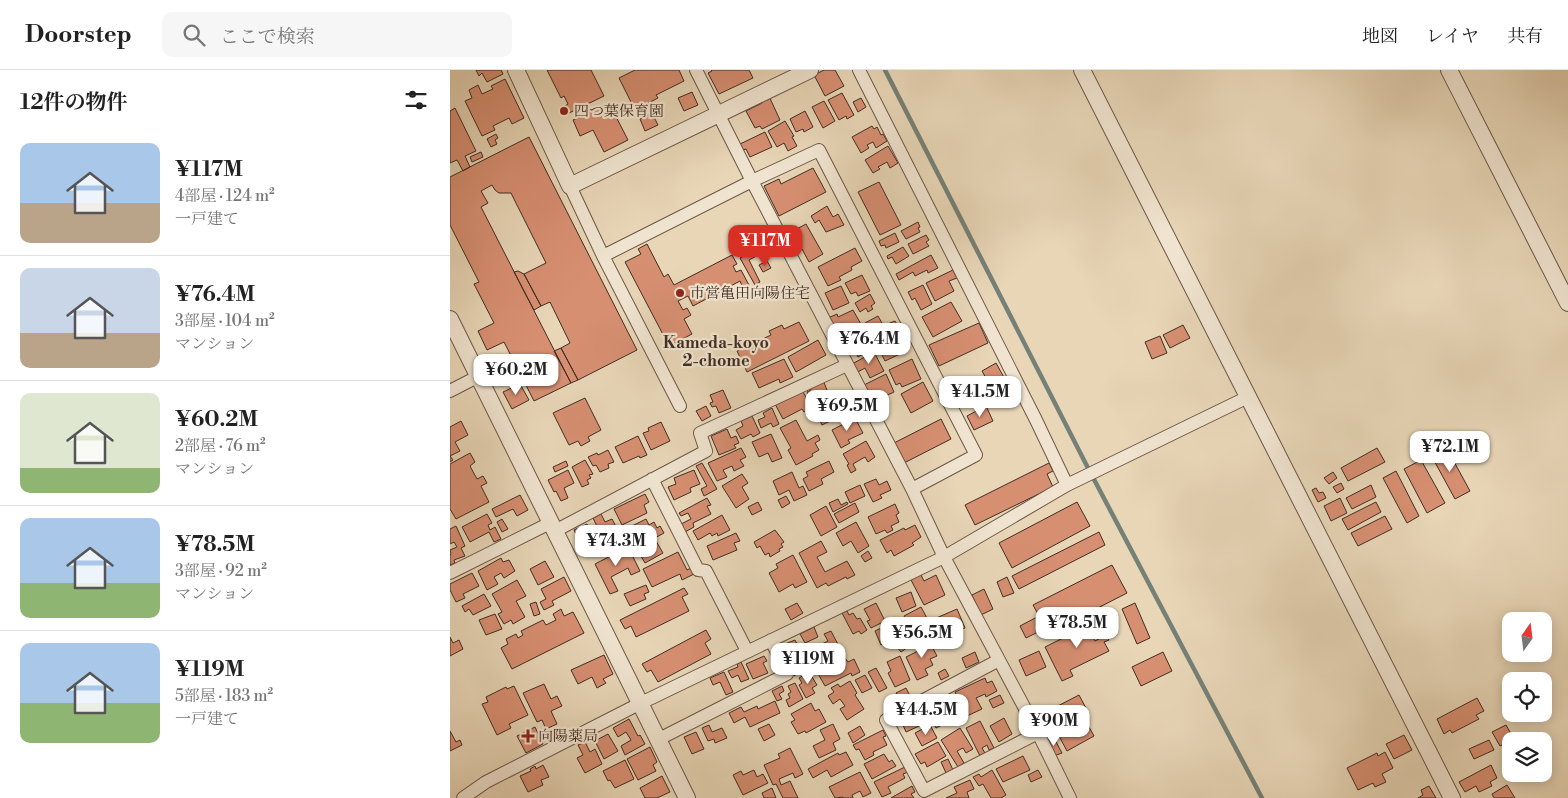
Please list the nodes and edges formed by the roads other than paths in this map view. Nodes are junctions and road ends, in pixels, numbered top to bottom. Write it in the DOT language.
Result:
graph roads {
  1 [pos="516,70"];
  2 [pos="696,70"];
  3 [pos="810,70"];
  4 [pos="859,70"];
  5 [pos="1082,70"];
  6 [pos="1449,70"];
  7 [pos="719,113"];
  8 [pos="752,181"];
  9 [pos="570,186"];
  10 [pos="603,256"];
  11 [pos="1568,303"];
  12 [pos="450,319"];
  13 [pos="847,365"];
  14 [pos="479,376"];
  15 [pos="450,391"];
  16 [pos="1248,398"];
  17 [pos="680,406"];
  18 [pos="652,479"];
  19 [pos="1067,485"];
  20 [pos="912,489"];
  21 [pos="553,527"];
  22 [pos="944,557"];
  23 [pos="450,573"];
  24 [pos="771,640"];
  25 [pos="747,652"];
  26 [pos="999,660"];
  27 [pos="641,703"];
  28 [pos="1038,733"];
  29 [pos="659,739"];
  30 [pos="462,798"];
  31 [pos="687,798"];
  32 [pos="1070,798"];
  33 [pos="1452,798"];
  1 -- 9 [label="street"];
  2 -- 7 [label="street"];
  3 -- 7 [label="street"];
  4 -- 19 [label="street"];
  5 -- 16 [label="street"];
  6 -- 11 [label="street"];
  7 -- 8 [label="street"];
  7 -- 9 [label="street"];
  8 -- 10 [label="street"];
  8 -- 13 [label="street"];
  8 -- 20 [label="street"];
  9 -- 10 [label="street"];
  10 -- 17 [label="street"];
  12 -- 14 [label="street"];
  13 -- 18 [label="street"];
  13 -- 20 [label="street"];
  14 -- 15 [label="street"];
  14 -- 21 [label="street"];
  16 -- 19 [label="street"];
  16 -- 33 [label="street"];
  18 -- 21 [label="street"];
  18 -- 25 [label="street"];
  19 -- 22 [label="street"];
  20 -- 22 [label="street"];
  21 -- 23 [label="street"];
  21 -- 27 [label="street"];
  22 -- 24 [label="street"];
  22 -- 26 [label="street"];
  24 -- 25 [label="street"];
  24 -- 29 [label="street"];
  25 -- 27 [label="street"];
  26 -- 28 [label="street"];
  26 -- 28 [label="street"];
  27 -- 29 [label="street"];
  27 -- 30 [label="street"];
  28 -- 32 [label="street"];
  29 -- 31 [label="street"];
}
